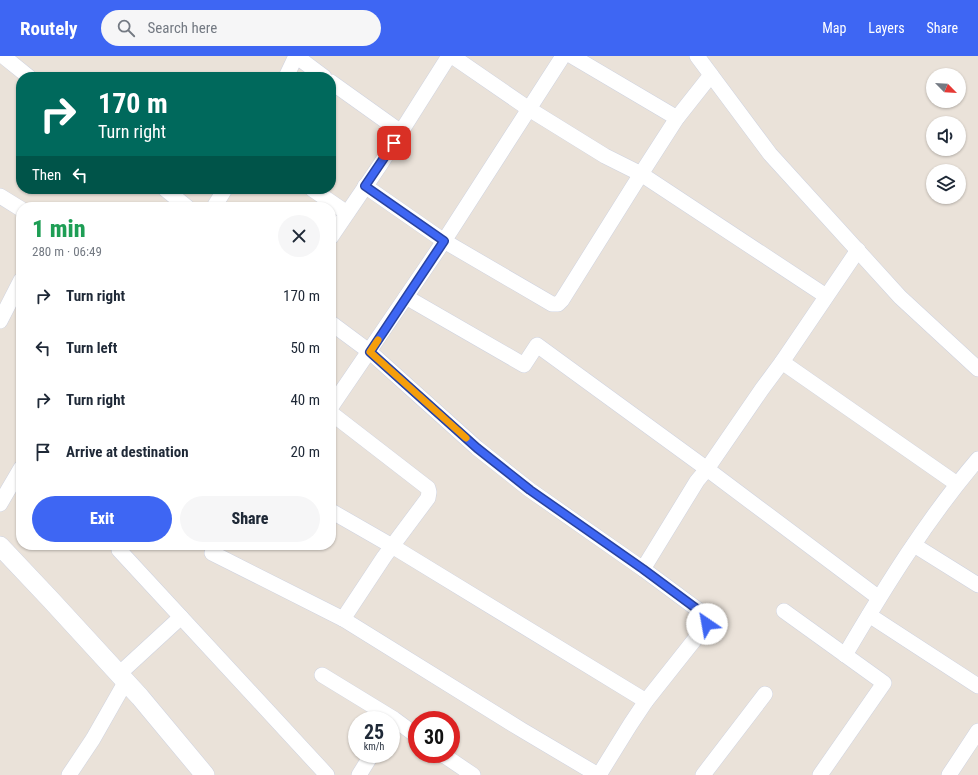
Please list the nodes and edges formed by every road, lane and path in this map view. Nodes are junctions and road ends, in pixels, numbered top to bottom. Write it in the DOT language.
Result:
graph roads {
  1 [pos="3,56"];
  2 [pos="296,56"];
  3 [pos="449,56"];
  4 [pos="452,56"];
  5 [pos="563,56"];
  6 [pos="572,56"];
  7 [pos="697,56"];
  8 [pos="23,72"];
  9 [pos="288,72"];
  10 [pos="317,72"];
  11 [pos="711,75"];
  12 [pos="336,86"];
  13 [pos="529,109"];
  14 [pos="677,118"];
  15 [pos="401,132"];
  16 [pos="641,174"];
  17 [pos="365,186"];
  18 [pos="171,194"];
  19 [pos="319,194"];
  20 [pos="0,196"];
  21 [pos="181,202"];
  22 [pos="330,202"];
  23 [pos="16,206"];
  24 [pos="336,206"];
  25 [pos="347,214"];
  26 [pos="336,230"];
  27 [pos="444,241"];
  28 [pos="858,250"];
  29 [pos="16,290"];
  30 [pos="826,296"];
  31 [pos="406,297"];
  32 [pos="0,321"];
  33 [pos="336,327"];
  34 [pos="370,352"];
  35 [pos="782,362"];
  36 [pos="978,369"];
  37 [pos="336,400"];
  38 [pos="336,417"];
  39 [pos="978,459"];
  40 [pos="707,470"];
  41 [pos="16,477"];
  42 [pos="957,484"];
  43 [pos="0,504"];
  44 [pos="336,514"];
  45 [pos="914,545"];
  46 [pos="0,546"];
  47 [pos="392,546"];
  48 [pos="119,550"];
  49 [pos="212,553"];
  50 [pos="643,569"];
  51 [pos="978,585"];
  52 [pos="879,598"];
  53 [pos="784,611"];
  54 [pos="869,615"];
  55 [pos="180,617"];
  56 [pos="342,619"];
  57 [pos="845,655"];
  58 [pos="322,675"];
  59 [pos="122,678"];
  60 [pos="978,686"];
  61 [pos="764,694"];
  62 [pos="646,702"];
  63 [pos="376,711"];
  64 [pos="978,731"];
  65 [pos="366,763"];
  66 [pos="452,763"];
  67 [pos="464,773"];
  68 [pos="69,775"];
  69 [pos="205,775"];
  70 [pos="327,775"];
  71 [pos="359,775"];
  72 [pos="598,775"];
  73 [pos="703,775"];
  74 [pos="820,775"];
  75 [pos="949,775"];
  1 -- 8 [label="street"];
  2 -- 9 [label="street"];
  2 -- 10 [label="street"];
  3 -- 15 [label="street"];
  4 -- 13 [label="street"];
  5 -- 13 [label="street"];
  6 -- 14 [label="street"];
  7 -- 11 [label="street"];
  11 -- 14 [label="street"];
  11 -- 28 [label="street"];
  12 -- 15 [label="street"];
  13 -- 16 [label="street"];
  13 -- 27 [label="street"];
  14 -- 16 [label="street"];
  15 -- 17 [label="street"];
  16 -- 27 [label="street"];
  16 -- 30 [label="street"];
  17 -- 25 [label="street"];
  17 -- 27 [label="street"];
  18 -- 21 [label="street"];
  19 -- 22 [label="street"];
  20 -- 23 [label="street"];
  24 -- 25 [label="street"];
  25 -- 26 [label="street"];
  27 -- 31 [label="street"];
  28 -- 30 [label="street"];
  28 -- 36 [label="street"];
  29 -- 32 [label="street"];
  30 -- 35 [label="street"];
  31 -- 34 [label="street"];
  31 -- 40 [label="street"];
  33 -- 34 [label="street"];
  34 -- 37 [label="street"];
  34 -- 50 [label="street"];
  35 -- 40 [label="street"];
  35 -- 42 [label="street"];
  38 -- 47 [label="street"];
  39 -- 42 [label="street"];
  40 -- 50 [label="street"];
  40 -- 52 [label="street"];
  41 -- 43 [label="street"];
  42 -- 45 [label="street"];
  44 -- 47 [label="street"];
  45 -- 51 [label="street"];
  45 -- 52 [label="street"];
  46 -- 59 [label="street"];
  47 -- 56 [label="street"];
  47 -- 62 [label="street"];
  48 -- 55 [label="street"];
  49 -- 56 [label="street"];
  50 -- 62 [label="street"];
  52 -- 54 [label="street"];
  53 -- 57 [label="street"];
  54 -- 57 [label="street"];
  54 -- 60 [label="street"];
  55 -- 59 [label="street"];
  55 -- 70 [label="street"];
  56 -- 72 [label="street"];
  57 -- 74 [label="street"];
  58 -- 63 [label="street"];
  59 -- 68 [label="street"];
  59 -- 69 [label="street"];
  61 -- 73 [label="street"];
  62 -- 72 [label="street"];
  64 -- 75 [label="street"];
  65 -- 71 [label="street"];
  66 -- 67 [label="street"];
}
